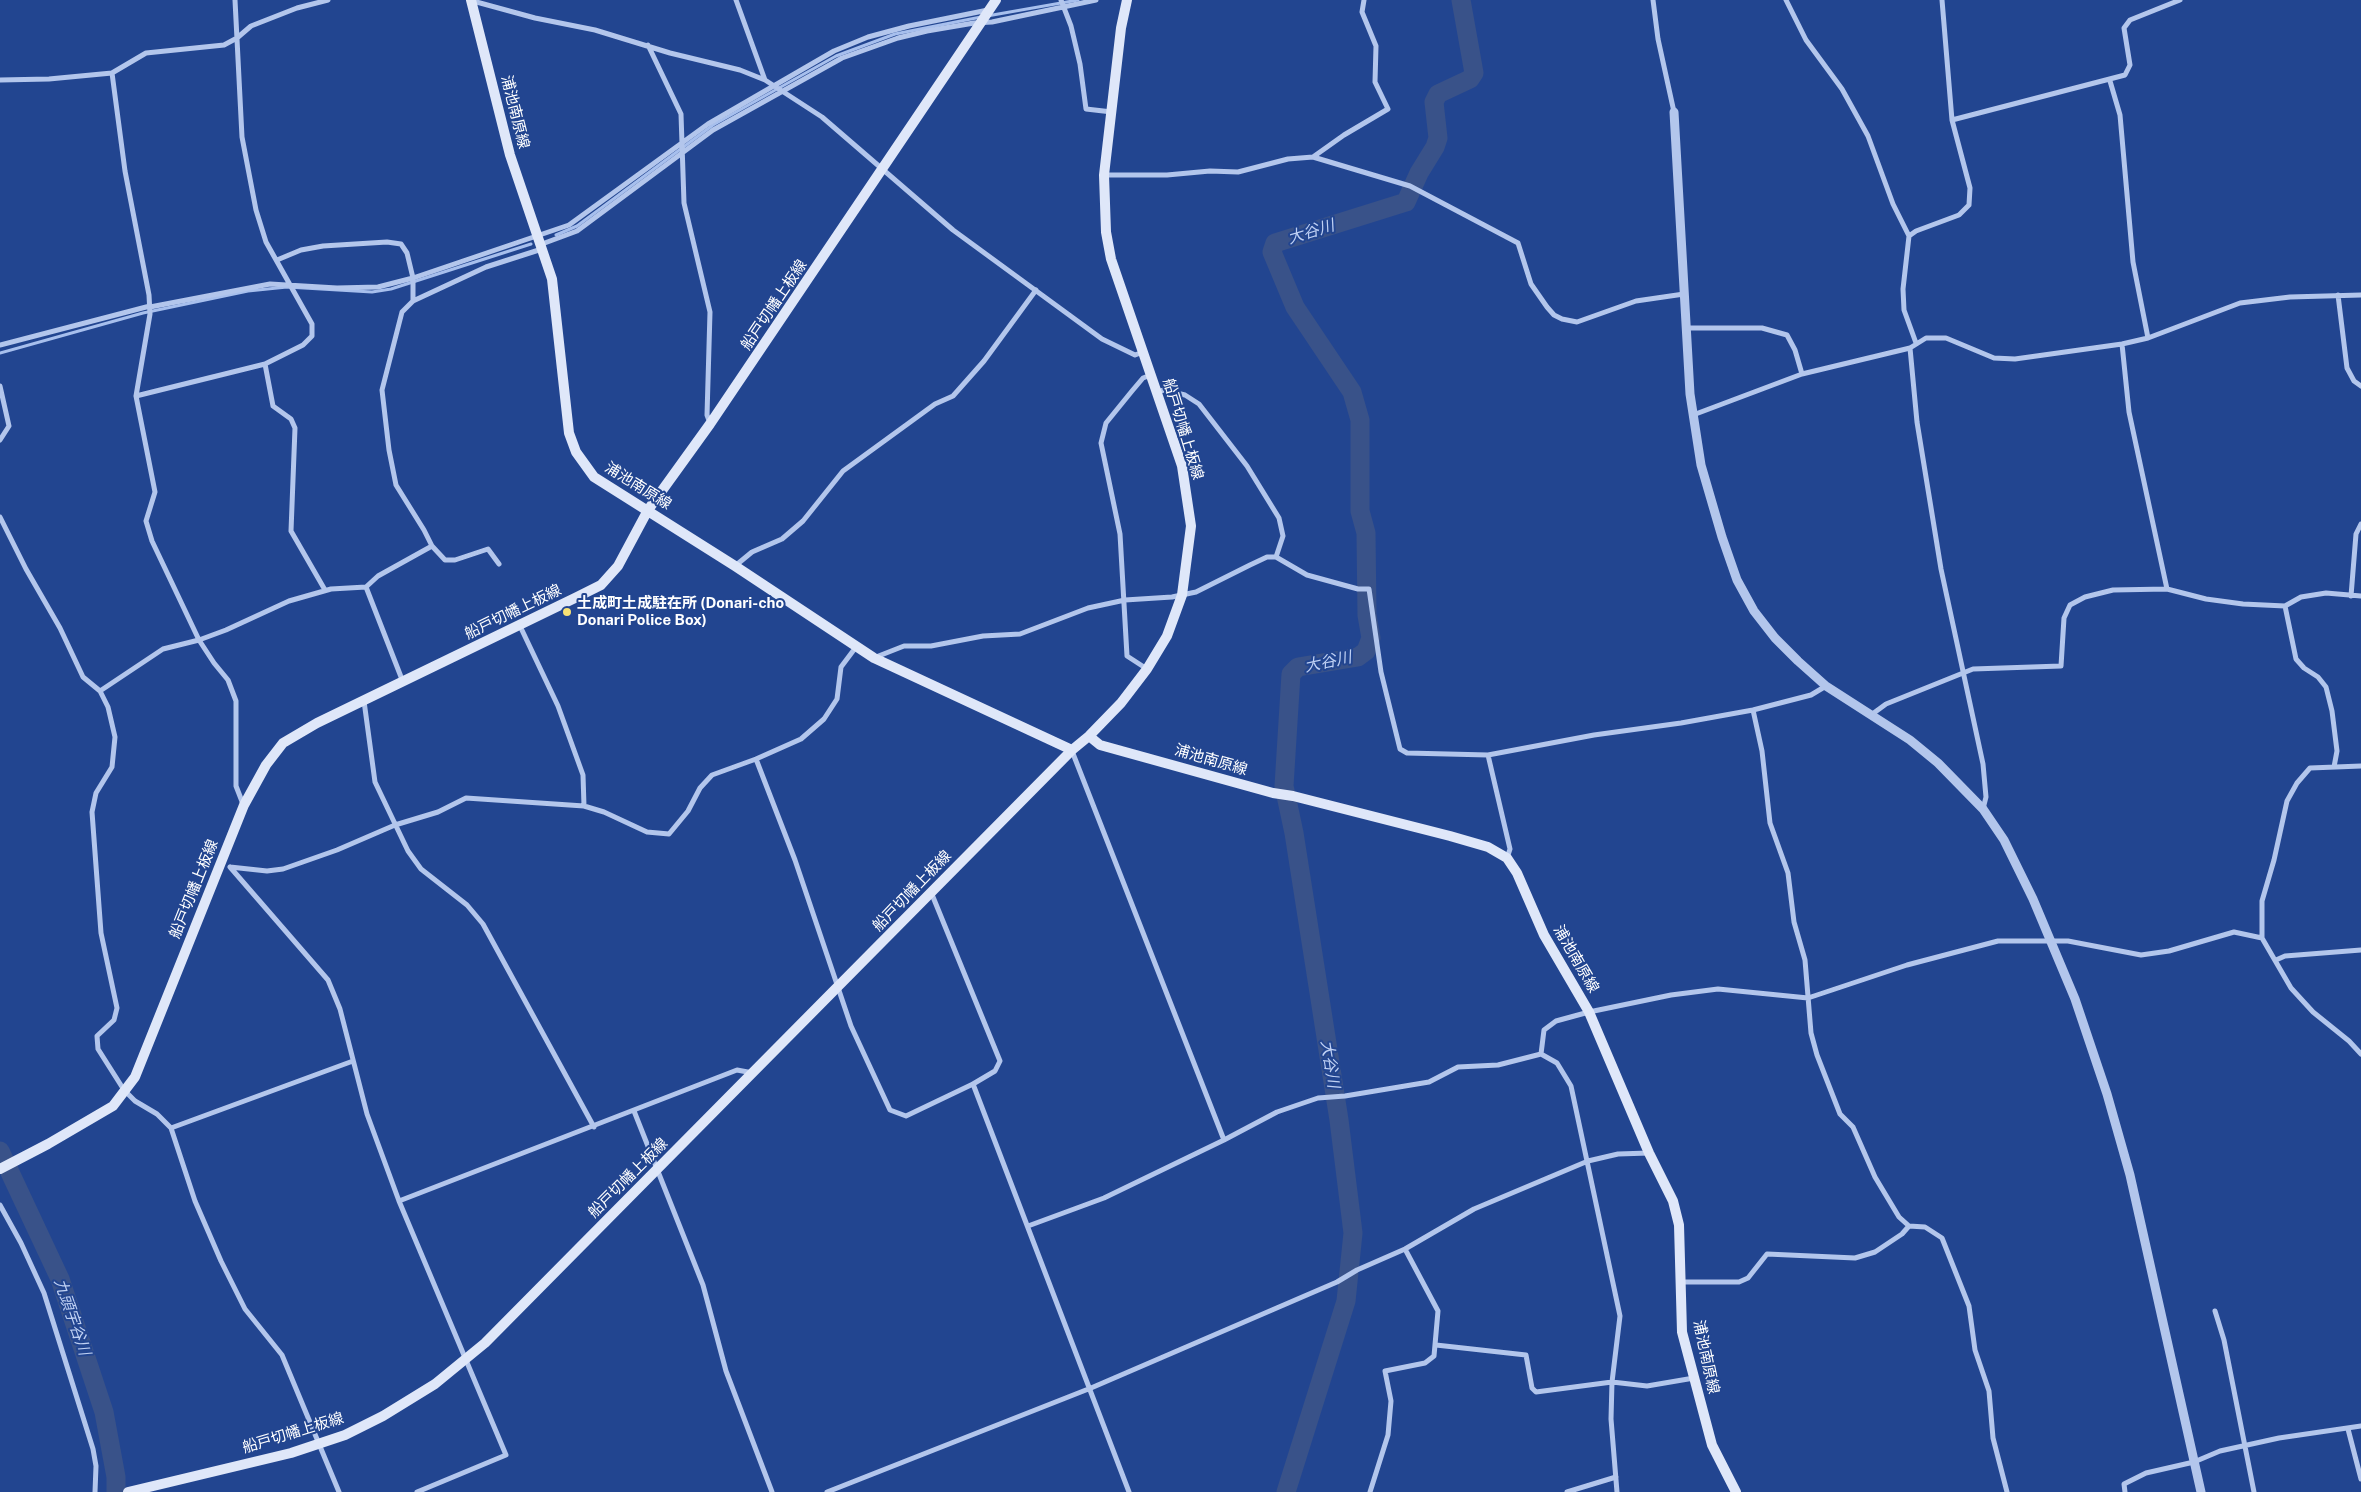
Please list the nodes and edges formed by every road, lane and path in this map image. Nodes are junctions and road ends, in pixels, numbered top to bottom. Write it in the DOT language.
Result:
graph roads {
  1 [pos="234,0"];
  2 [pos="328,0"];
  3 [pos="736,0"];
  4 [pos="996,0"];
  5 [pos="1096,0"];
  6 [pos="1127,0"];
  7 [pos="1364,0"];
  8 [pos="1653,0"];
  9 [pos="1786,0"];
  10 [pos="1942,0"];
  11 [pos="2180,0"];
  12 [pos="472,1"];
  13 [pos="1062,3"];
  14 [pos="986,16"];
  15 [pos="237,38"];
  16 [pos="648,45"];
  17 [pos="112,73"];
  18 [pos="0,80"];
  19 [pos="765,80"];
  20 [pos="2110,81"];
  21 [pos="776,88"];
  22 [pos="1112,112"];
  23 [pos="1674,112"];
  24 [pos="1952,120"];
  25 [pos="683,147"];
  26 [pos="1313,157"];
  27 [pos="884,169"];
  28 [pos="1104,175"];
  29 [pos="1909,236"];
  30 [pos="541,243"];
  31 [pos="277,260"];
  32 [pos="413,281"];
  33 [pos="292,287"];
  34 [pos="1036,290"];
  35 [pos="1684,294"];
  36 [pos="2338,295"];
  37 [pos="2361,295"];
  38 [pos="413,301"];
  39 [pos="150,309"];
  40 [pos="1686,328"];
  41 [pos="2148,338"];
  42 [pos="1916,343"];
  43 [pos="2122,344"];
  44 [pos="0,345"];
  45 [pos="1910,348"];
  46 [pos="1143,352"];
  47 [pos="265,364"];
  48 [pos="1802,374"];
  49 [pos="1151,375"];
  50 [pos="0,386"];
  51 [pos="2361,386"];
  52 [pos="1157,392"];
  53 [pos="136,396"];
  54 [pos="1693,415"];
  55 [pos="710,424"];
  56 [pos="0,440"];
  57 [pos="648,510"];
  58 [pos="0,517"];
  59 [pos="2361,524"];
  60 [pos="432,546"];
  61 [pos="1276,556"];
  62 [pos="499,564"];
  63 [pos="735,566"];
  64 [pos="366,587"];
  65 [pos="325,590"];
  66 [pos="2167,590"];
  67 [pos="1182,595"];
  68 [pos="2351,596"];
  69 [pos="2361,596"];
  70 [pos="1125,600"];
  71 [pos="2286,606"];
  72 [pos="520,626"];
  73 [pos="199,640"];
  74 [pos="856,647"];
  75 [pos="874,658"];
  76 [pos="1147,669"];
  77 [pos="1964,672"];
  78 [pos="403,682"];
  79 [pos="1826,686"];
  80 [pos="100,691"];
  81 [pos="364,701"];
  82 [pos="1753,710"];
  83 [pos="1871,715"];
  84 [pos="1089,736"];
  85 [pos="1072,750"];
  86 [pos="1488,754"];
  87 [pos="756,759"];
  88 [pos="2361,766"];
  89 [pos="2334,767"];
  90 [pos="244,805"];
  91 [pos="584,806"];
  92 [pos="1983,809"];
  93 [pos="395,825"];
  94 [pos="1507,858"];
  95 [pos="221,860"];
  96 [pos="230,867"];
  97 [pos="931,892"];
  98 [pos="2262,938"];
  99 [pos="2051,940"];
  100 [pos="2361,950"];
  101 [pos="2276,960"];
  102 [pos="837,990"];
  103 [pos="1808,998"];
  104 [pos="1589,1012"];
  105 [pos="1541,1054"];
  106 [pos="2361,1054"];
  107 [pos="353,1061"];
  108 [pos="753,1073"];
  109 [pos="973,1084"];
  110 [pos="124,1090"];
  111 [pos="634,1112"];
  112 [pos="594,1126"];
  113 [pos="171,1128"];
  114 [pos="1224,1140"];
  115 [pos="1649,1153"];
  116 [pos="1588,1161"];
  117 [pos="0,1169"];
  118 [pos="656,1171"];
  119 [pos="399,1201"];
  120 [pos="0,1205"];
  121 [pos="1028,1226"];
  122 [pos="1910,1226"];
  123 [pos="1404,1249"];
  124 [pos="1681,1282"];
  125 [pos="2215,1311"];
  126 [pos="1436,1345"];
  127 [pos="465,1359"];
  128 [pos="1694,1378"];
  129 [pos="1612,1382"];
  130 [pos="1091,1388"];
  131 [pos="2361,1426"];
  132 [pos="2348,1429"];
  133 [pos="318,1444"];
  134 [pos="2244,1445"];
  135 [pos="2194,1462"];
  136 [pos="1616,1477"];
  137 [pos="2361,1479"];
  138 [pos="431,1490"];
  139 [pos="131,1491"];
  140 [pos="95,1492"];
  141 [pos="339,1492"];
  142 [pos="417,1492"];
  143 [pos="772,1492"];
  144 [pos="827,1492"];
  145 [pos="1129,1492"];
  146 [pos="1370,1492"];
  147 [pos="1566,1492"];
  148 [pos="1616,1492"];
  149 [pos="1736,1492"];
  150 [pos="2007,1492"];
  151 [pos="2125,1492"];
  152 [pos="2201,1492"];
  153 [pos="2254,1492"];
  1 -- 15 [label="street"];
  2 -- 15 [label="street"];
  3 -- 19 [label="street"];
  4 -- 14 [label="main road, 船戸切幡上板線"];
  5 -- 13 [label="street"];
  6 -- 22 [label="main road, 船戸切幡上板線"];
  7 -- 26 [label="street"];
  8 -- 23 [label="street"];
  9 -- 29 [label="street"];
  10 -- 24 [label="street"];
  11 -- 20 [label="street"];
  12 -- 16 [label="street"];
  12 -- 30 [label="main road, 浦池南原線"];
  13 -- 14 [label="street"];
  13 -- 22 [label="street"];
  14 -- 21 [label="street"];
  14 -- 21 [label="street"];
  14 -- 27 [label="main road, 船戸切幡上板線"];
  15 -- 17 [label="street"];
  15 -- 31 [label="street"];
  16 -- 19 [label="street"];
  16 -- 25 [label="street"];
  17 -- 18 [label="street"];
  17 -- 39 [label="street"];
  19 -- 21 [label="street"];
  20 -- 24 [label="street"];
  20 -- 41 [label="street"];
  21 -- 25 [label="street"];
  21 -- 25 [label="street"];
  21 -- 27 [label="street"];
  22 -- 28 [label="main road, 船戸切幡上板線"];
  23 -- 35 [label="street"];
  24 -- 29 [label="street"];
  25 -- 30 [label="street"];
  25 -- 30 [label="street"];
  25 -- 55 [label="street"];
  26 -- 28 [label="street"];
  26 -- 35 [label="street"];
  27 -- 34 [label="street"];
  27 -- 55 [label="main road, 船戸切幡上板線"];
  28 -- 46 [label="main road, 船戸切幡上板線"];
  29 -- 42 [label="street"];
  30 -- 32 [label="street"];
  30 -- 38 [label="street"];
  30 -- 57 [label="main road, 浦池南原線"];
  31 -- 32 [label="street"];
  31 -- 33 [label="street"];
  32 -- 33 [label="street"];
  32 -- 38 [label="street"];
  33 -- 39 [label="street"];
  33 -- 47 [label="street"];
  34 -- 46 [label="street"];
  34 -- 63 [label="street"];
  35 -- 40 [label="street"];
  36 -- 37 [label="street"];
  36 -- 41 [label="street"];
  36 -- 51 [label="street"];
  38 -- 60 [label="street"];
  39 -- 44 [label="street"];
  39 -- 53 [label="street"];
  40 -- 48 [label="street"];
  40 -- 54 [label="street"];
  41 -- 43 [label="street"];
  42 -- 43 [label="street"];
  42 -- 45 [label="street"];
  43 -- 66 [label="street"];
  45 -- 48 [label="street"];
  45 -- 77 [label="street"];
  46 -- 49 [label="main road, 船戸切幡上板線"];
  47 -- 53 [label="street"];
  47 -- 65 [label="street"];
  48 -- 54 [label="street"];
  49 -- 52 [label="main road, 船戸切幡上板線"];
  49 -- 70 [label="street"];
  50 -- 56 [label="street"];
  52 -- 61 [label="street"];
  52 -- 67 [label="main road, 船戸切幡上板線"];
  53 -- 73 [label="street"];
  54 -- 79 [label="street"];
  55 -- 57 [label="main road, 船戸切幡上板線"];
  57 -- 63 [label="main road, 浦池南原線"];
  57 -- 72 [label="main road, 船戸切幡上板線"];
  58 -- 80 [label="street"];
  59 -- 68 [label="street"];
  60 -- 62 [label="street"];
  60 -- 64 [label="street"];
  61 -- 67 [label="street"];
  61 -- 86 [label="street"];
  63 -- 74 [label="main road, 浦池南原線"];
  64 -- 65 [label="street"];
  64 -- 78 [label="street"];
  65 -- 73 [label="street"];
  66 -- 71 [label="street"];
  66 -- 77 [label="street"];
  67 -- 70 [label="street"];
  67 -- 76 [label="main road, 船戸切幡上板線"];
  68 -- 69 [label="street"];
  68 -- 71 [label="street"];
  70 -- 75 [label="street"];
  70 -- 76 [label="street"];
  71 -- 89 [label="street"];
  72 -- 78 [label="main road, 船戸切幡上板線"];
  72 -- 91 [label="street"];
  73 -- 80 [label="street"];
  73 -- 90 [label="street"];
  74 -- 75 [label="main road, 浦池南原線"];
  74 -- 87 [label="street"];
  75 -- 85 [label="main road, 浦池南原線"];
  76 -- 84 [label="main road, 船戸切幡上板線"];
  77 -- 83 [label="street"];
  77 -- 92 [label="street"];
  78 -- 81 [label="main road, 船戸切幡上板線"];
  79 -- 82 [label="street"];
  79 -- 83 [label="street"];
  80 -- 110 [label="street"];
  81 -- 90 [label="main road, 船戸切幡上板線"];
  81 -- 93 [label="street"];
  82 -- 86 [label="street"];
  82 -- 103 [label="street"];
  83 -- 92 [label="street"];
  84 -- 85 [label="main road, 船戸切幡上板線"];
  84 -- 94 [label="main road, 浦池南原線"];
  85 -- 97 [label="main road, 船戸切幡上板線"];
  85 -- 114 [label="street"];
  86 -- 94 [label="street"];
  87 -- 91 [label="street"];
  87 -- 102 [label="street"];
  88 -- 89 [label="street"];
  89 -- 98 [label="street"];
  90 -- 95 [label="main road, 船戸切幡上板線"];
  91 -- 93 [label="street"];
  92 -- 99 [label="street"];
  93 -- 96 [label="street"];
  93 -- 112 [label="street"];
  94 -- 104 [label="main road, 浦池南原線"];
  95 -- 96 [label="street"];
  95 -- 110 [label="main road, 船戸切幡上板線"];
  96 -- 107 [label="street"];
  97 -- 102 [label="main road, 船戸切幡上板線"];
  97 -- 109 [label="street"];
  98 -- 99 [label="street"];
  98 -- 101 [label="street"];
  99 -- 103 [label="street"];
  99 -- 135 [label="street"];
  100 -- 101 [label="street"];
  101 -- 106 [label="street"];
  102 -- 108 [label="main road, 船戸切幡上板線"];
  102 -- 109 [label="street"];
  103 -- 104 [label="street"];
  103 -- 122 [label="street"];
  104 -- 105 [label="street"];
  104 -- 115 [label="main road, 浦池南原線"];
  105 -- 114 [label="street"];
  105 -- 116 [label="street"];
  107 -- 113 [label="street"];
  107 -- 119 [label="street"];
  108 -- 111 [label="street"];
  108 -- 118 [label="main road, 船戸切幡上板線"];
  109 -- 121 [label="street"];
  110 -- 113 [label="street"];
  110 -- 117 [label="main road, 船戸切幡上板線"];
  111 -- 112 [label="street"];
  111 -- 118 [label="street"];
  112 -- 119 [label="street"];
  113 -- 133 [label="street"];
  114 -- 121 [label="street"];
  115 -- 116 [label="street"];
  115 -- 124 [label="main road, 浦池南原線"];
  116 -- 123 [label="street"];
  116 -- 129 [label="street"];
  118 -- 127 [label="main road, 船戸切幡上板線"];
  118 -- 143 [label="street"];
  119 -- 127 [label="street"];
  120 -- 140 [label="street"];
  121 -- 130 [label="street"];
  122 -- 124 [label="street"];
  122 -- 150 [label="street"];
  123 -- 126 [label="street"];
  123 -- 130 [label="street"];
  124 -- 128 [label="main road, 浦池南原線"];
  125 -- 134 [label="street"];
  126 -- 129 [label="street"];
  126 -- 146 [label="street"];
  127 -- 133 [label="main road, 船戸切幡上板線"];
  127 -- 138 [label="street"];
  128 -- 129 [label="street"];
  128 -- 149 [label="main road, 浦池南原線"];
  129 -- 136 [label="street"];
  130 -- 144 [label="street"];
  130 -- 145 [label="street"];
  131 -- 132 [label="street"];
  132 -- 134 [label="street"];
  132 -- 137 [label="street"];
  133 -- 139 [label="main road, 船戸切幡上板線"];
  133 -- 141 [label="street"];
  134 -- 135 [label="street"];
  134 -- 153 [label="street"];
  135 -- 151 [label="street"];
  135 -- 152 [label="street"];
  136 -- 147 [label="street"];
  136 -- 148 [label="street"];
  138 -- 142 [label="street"];
}
